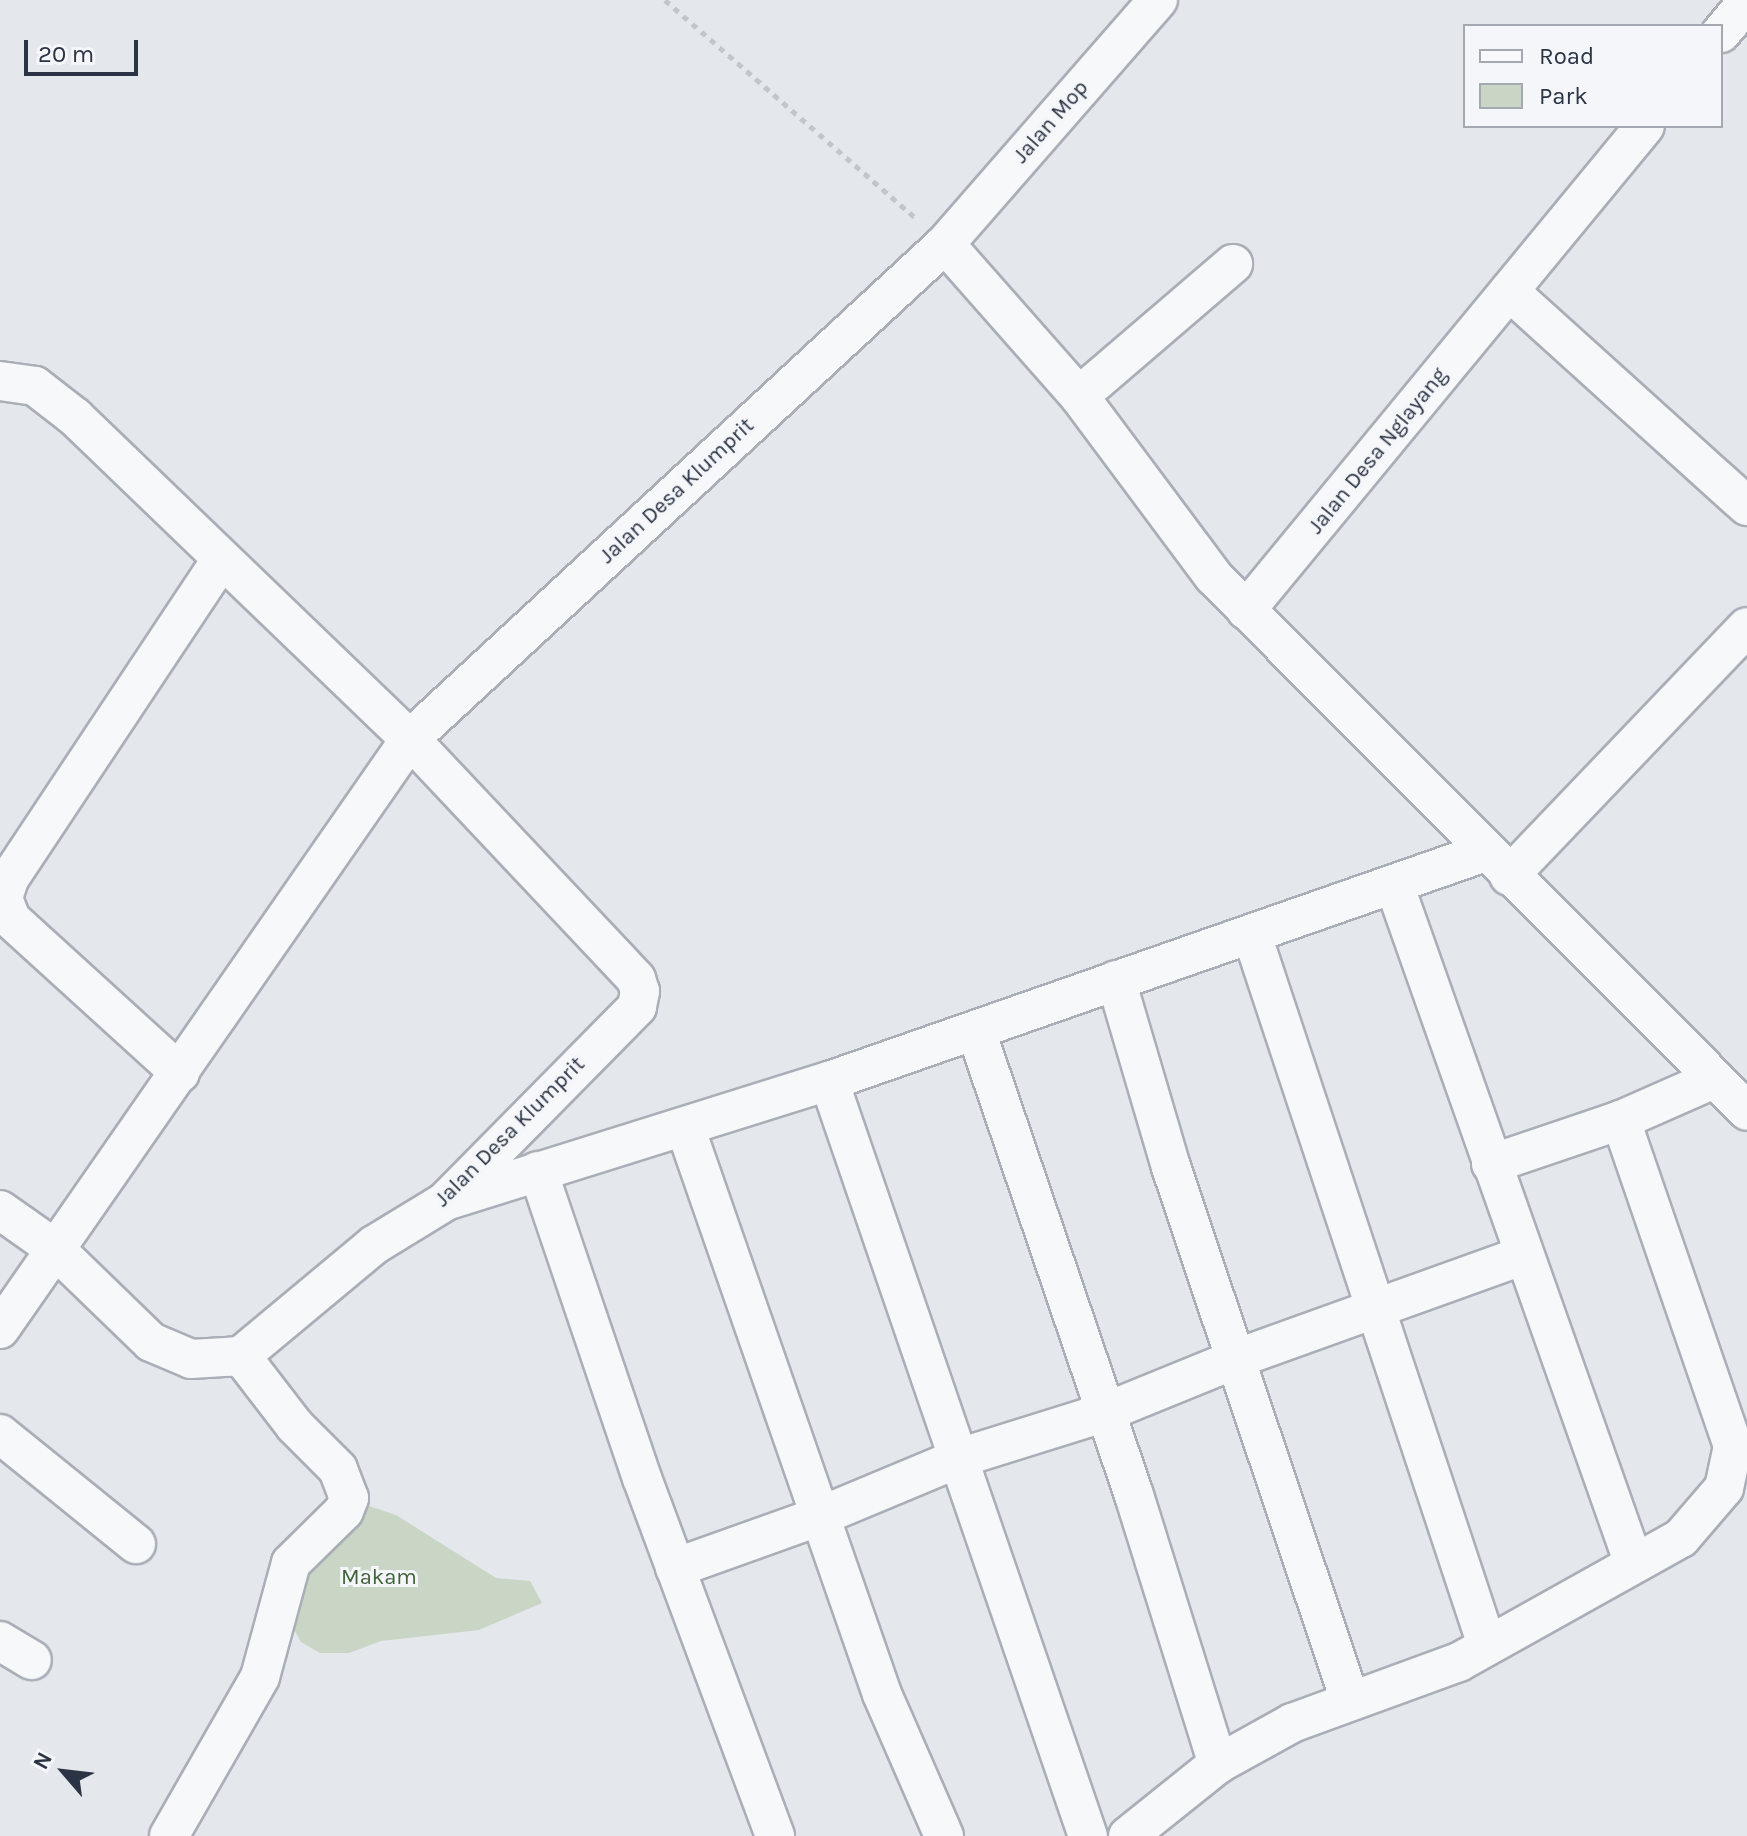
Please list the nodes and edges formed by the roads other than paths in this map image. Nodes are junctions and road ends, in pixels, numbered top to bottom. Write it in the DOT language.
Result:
graph roads {
  1 [pos="1158,0"];
  2 [pos="1747,2"];
  3 [pos="1723,31"];
  4 [pos="1643,128"];
  5 [pos="945,244"];
  6 [pos="1233,264"];
  7 [pos="1509,291"];
  8 [pos="0,381"];
  9 [pos="1079,396"];
  10 [pos="1747,506"];
  11 [pos="222,559"];
  12 [pos="1246,610"];
  13 [pos="1747,627"];
  14 [pos="410,739"];
  15 [pos="1497,864"];
  16 [pos="1394,884"];
  17 [pos="1252,935"];
  18 [pos="1116,980"];
  19 [pos="976,1031"];
  20 [pos="180,1073"];
  21 [pos="1714,1079"];
  22 [pos="829,1081"];
  23 [pos="1747,1111"];
  24 [pos="1621,1120"];
  25 [pos="685,1127"];
  26 [pos="1491,1164"];
  27 [pos="538,1171"];
  28 [pos="446,1201"];
  29 [pos="0,1210"];
  30 [pos="54,1248"];
  31 [pos="1522,1256"];
  32 [pos="1376,1312"];
  33 [pos="0,1329"];
  34 [pos="241,1356"];
  35 [pos="1238,1358"];
  36 [pos="1106,1412"];
  37 [pos="0,1434"];
  38 [pos="959,1458"];
  39 [pos="823,1515"];
  40 [pos="136,1544"];
  41 [pos="1633,1561"];
  42 [pos="675,1568"];
  43 [pos="1487,1645"];
  44 [pos="1350,1700"];
  45 [pos="1218,1764"];
  46 [pos="169,1836"];
  47 [pos="775,1836"];
  48 [pos="944,1836"];
  49 [pos="1088,1836"];
  50 [pos="1128,1836"];
  1 -- 5 [label="street, Jalan Mop"];
  2 -- 3 [label="street"];
  4 -- 7 [label="street, Jalan Desa Nglayang"];
  5 -- 9 [label="street"];
  5 -- 14 [label="street, Jalan Desa Klumprit"];
  6 -- 9 [label="street"];
  7 -- 10 [label="street"];
  7 -- 12 [label="street, Jalan Desa Nglayang"];
  8 -- 11 [label="street, Jalan Desa Klumprit"];
  9 -- 12 [label="street"];
  11 -- 14 [label="street, Jalan Desa Klumprit"];
  11 -- 20 [label="street"];
  12 -- 15 [label="street"];
  13 -- 15 [label="street"];
  14 -- 20 [label="street, Jalan Desa Klumprit"];
  14 -- 28 [label="street, Jalan Desa Klumprit"];
  15 -- 16 [label="street"];
  15 -- 21 [label="street"];
  16 -- 17 [label="street"];
  16 -- 26 [label="street"];
  17 -- 18 [label="street"];
  17 -- 32 [label="street"];
  18 -- 19 [label="street"];
  18 -- 35 [label="street"];
  19 -- 22 [label="street"];
  19 -- 36 [label="street"];
  20 -- 30 [label="street, Jalan Desa Klumprit"];
  21 -- 23 [label="street"];
  21 -- 24 [label="street"];
  22 -- 25 [label="street"];
  22 -- 38 [label="street"];
  24 -- 26 [label="street"];
  24 -- 41 [label="street"];
  25 -- 27 [label="street"];
  25 -- 39 [label="street"];
  26 -- 31 [label="street"];
  27 -- 28 [label="street"];
  27 -- 42 [label="street"];
  28 -- 34 [label="street, Jalan Desa Klumprit"];
  29 -- 30 [label="street"];
  30 -- 33 [label="street, Jalan Desa Klumprit"];
  30 -- 34 [label="street"];
  31 -- 32 [label="street"];
  31 -- 41 [label="street"];
  32 -- 35 [label="street"];
  32 -- 43 [label="street"];
  34 -- 46 [label="street"];
  35 -- 36 [label="street"];
  35 -- 44 [label="street"];
  36 -- 38 [label="street"];
  36 -- 45 [label="street"];
  37 -- 40 [label="street"];
  38 -- 39 [label="street"];
  38 -- 49 [label="street"];
  39 -- 42 [label="street"];
  39 -- 48 [label="street"];
  41 -- 43 [label="street"];
  42 -- 47 [label="street"];
  43 -- 44 [label="street"];
  44 -- 45 [label="street"];
  45 -- 50 [label="street"];
}
